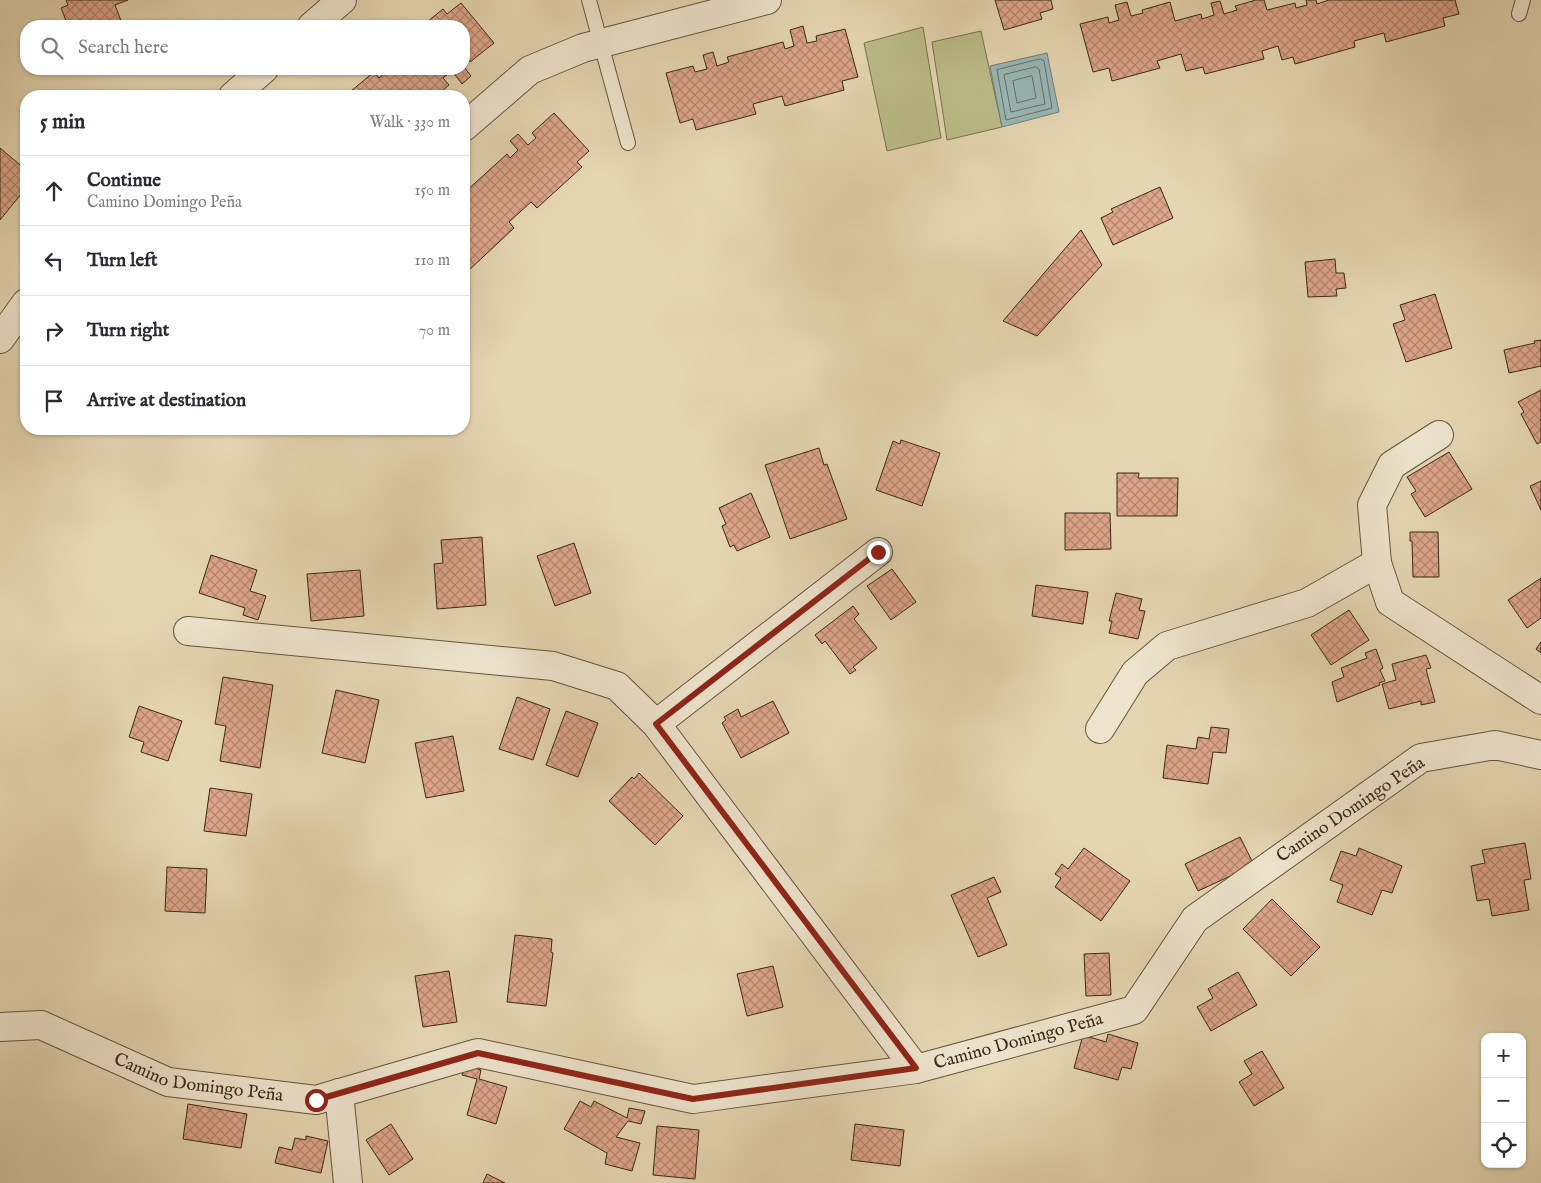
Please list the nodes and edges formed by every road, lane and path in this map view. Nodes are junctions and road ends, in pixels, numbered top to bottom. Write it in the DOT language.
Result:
graph roads {
  1 [pos="342,0"];
  2 [pos="589,0"];
  3 [pos="767,0"];
  4 [pos="1523,0"];
  5 [pos="1519,14"];
  6 [pos="319,20"];
  7 [pos="600,43"];
  8 [pos="257,75"];
  9 [pos="240,90"];
  10 [pos="470,122"];
  11 [pos="628,143"];
  12 [pos="20,311"];
  13 [pos="0,339"];
  14 [pos="1439,435"];
  15 [pos="878,552"];
  16 [pos="1376,563"];
  17 [pos="188,631"];
  18 [pos="1541,700"];
  19 [pos="656,724"];
  20 [pos="1100,729"];
  21 [pos="1541,755"];
  22 [pos="0,1027"];
  23 [pos="916,1068"];
  24 [pos="339,1093"];
  25 [pos="348,1183"];
  1 -- 6 [label="street"];
  2 -- 7 [label="lane"];
  3 -- 7 [label="street"];
  4 -- 5 [label="lane"];
  7 -- 10 [label="street"];
  7 -- 11 [label="lane"];
  8 -- 9 [label="street"];
  12 -- 13 [label="street"];
  14 -- 16 [label="street"];
  15 -- 19 [label="street"];
  16 -- 18 [label="street"];
  16 -- 20 [label="street"];
  17 -- 19 [label="street"];
  19 -- 23 [label="street"];
  21 -- 23 [label="street, Camino Domingo Peña"];
  22 -- 24 [label="street, Camino Domingo Peña"];
  23 -- 24 [label="street, Camino Domingo Peña"];
  24 -- 25 [label="street"];
}
